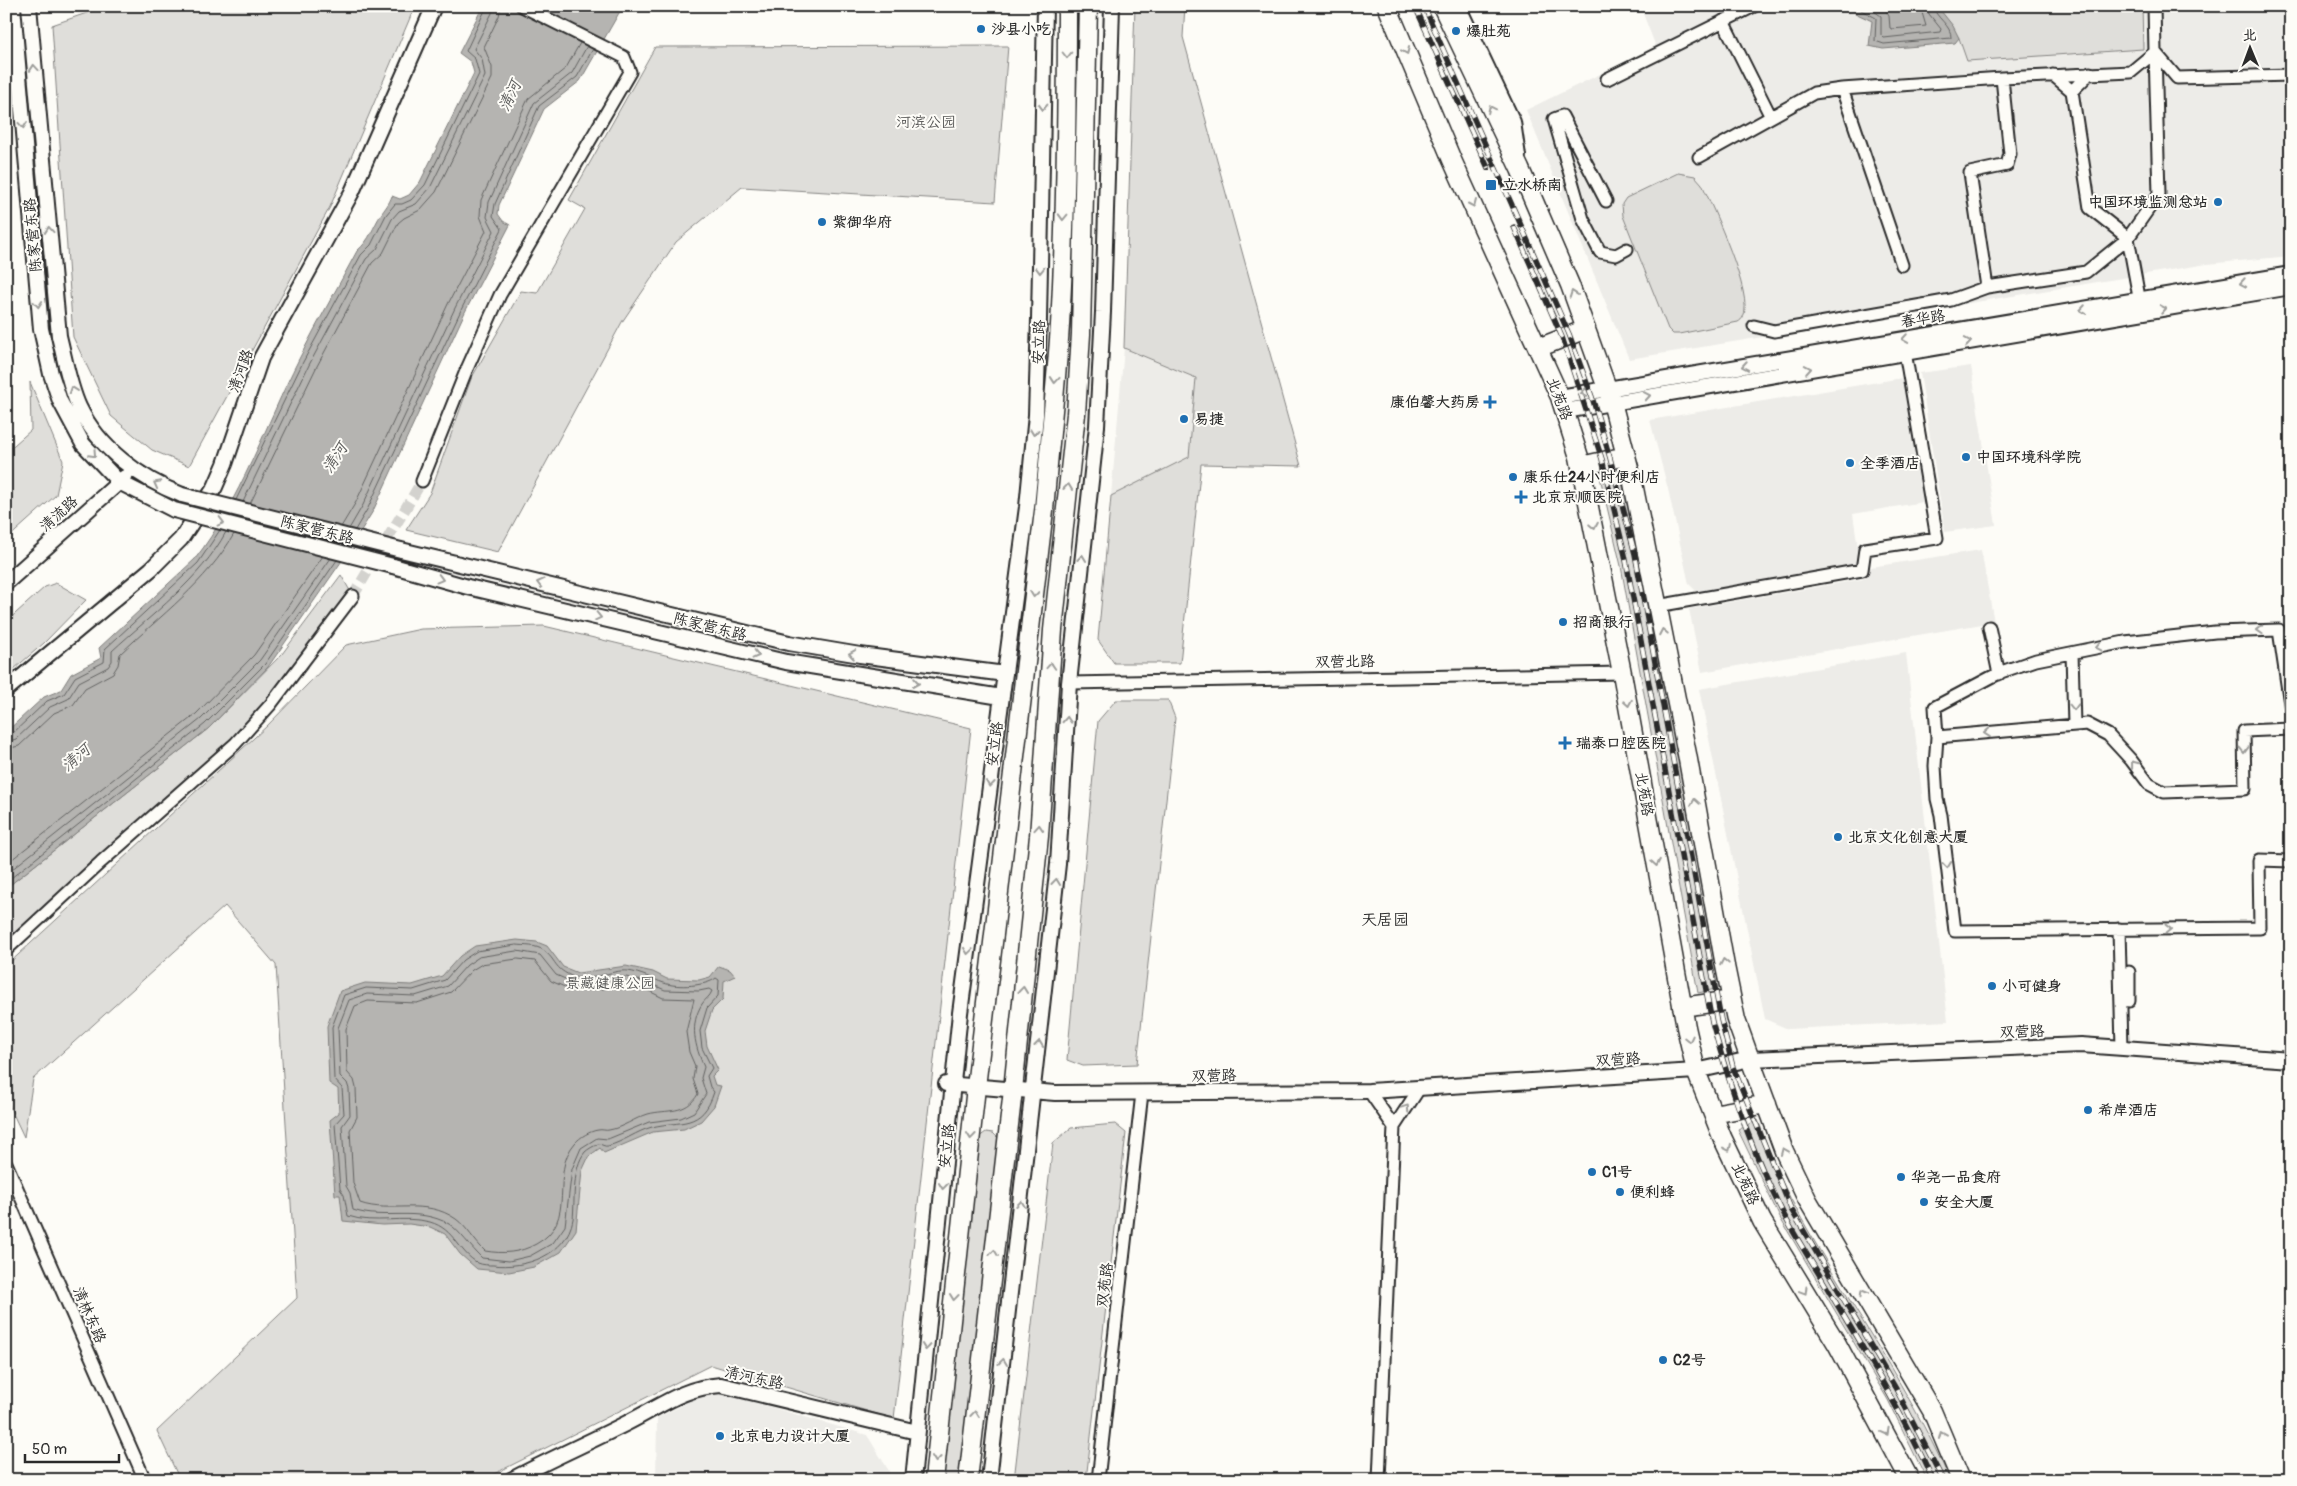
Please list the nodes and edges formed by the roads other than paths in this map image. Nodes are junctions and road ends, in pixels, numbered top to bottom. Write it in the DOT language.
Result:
graph roads {
  1 [pos="13,6"];
  2 [pos="29,6"];
  3 [pos="434,6"];
  4 [pos="522,6"];
  5 [pos="1045,6"];
  6 [pos="1067,6"];
  7 [pos="1088,6"];
  8 [pos="1112,6"];
  9 [pos="1387,6"];
  10 [pos="1442,6"];
  11 [pos="1458,6"];
  12 [pos="1754,6"];
  13 [pos="2154,6"];
  14 [pos="1723,21"];
  15 [pos="2155,52"];
  16 [pos="2090,73"];
  17 [pos="2291,74"];
  18 [pos="2053,75"];
  19 [pos="2002,78"];
  20 [pos="1607,79"];
  21 [pos="1842,89"];
  22 [pos="2072,91"];
  23 [pos="1771,117"];
  24 [pos="1699,157"];
  25 [pos="1520,169"];
  26 [pos="1606,201"];
  27 [pos="2128,238"];
  28 [pos="1627,249"];
  29 [pos="1902,265"];
  30 [pos="2291,274"];
  31 [pos="1987,287"];
  32 [pos="2291,287"];
  33 [pos="2141,307"];
  34 [pos="1754,326"];
  35 [pos="1586,329"];
  36 [pos="1538,348"];
  37 [pos="1905,352"];
  38 [pos="1610,396"];
  39 [pos="1563,404"];
  40 [pos="1626,456"];
  41 [pos="1581,466"];
  42 [pos="133,469"];
  43 [pos="422,481"];
  44 [pos="119,482"];
  45 [pos="6,583"];
  46 [pos="353,596"];
  47 [pos="1657,606"];
  48 [pos="1989,627"];
  49 [pos="2072,653"];
  50 [pos="1622,673"];
  51 [pos="1004,674"];
  52 [pos="1999,674"];
  53 [pos="1069,683"];
  54 [pos="6,690"];
  55 [pos="1001,697"];
  56 [pos="2291,711"];
  57 [pos="2074,726"];
  58 [pos="2291,729"];
  59 [pos="1936,737"];
  60 [pos="2291,861"];
  61 [pos="2119,929"];
  62 [pos="6,950"];
  63 [pos="2129,972"];
  64 [pos="1732,1000"];
  65 [pos="2129,1001"];
  66 [pos="1682,1007"];
  67 [pos="2122,1048"];
  68 [pos="1750,1059"];
  69 [pos="2291,1060"];
  70 [pos="1696,1071"];
  71 [pos="950,1084"];
  72 [pos="976,1087"];
  73 [pos="1419,1089"];
  74 [pos="1013,1090"];
  75 [pos="1369,1091"];
  76 [pos="1034,1092"];
  77 [pos="1142,1094"];
  78 [pos="1766,1104"];
  79 [pos="1713,1114"];
  80 [pos="1394,1127"];
  81 [pos="6,1163"];
  82 [pos="918,1432"];
  83 [pos="145,1480"];
  84 [pos="511,1480"];
  85 [pos="912,1480"];
  86 [pos="934,1480"];
  87 [pos="968,1480"];
  88 [pos="989,1480"];
  89 [pos="1098,1480"];
  90 [pos="1379,1480"];
  91 [pos="1910,1480"];
  92 [pos="1961,1480"];
  1 -- 44 [label="street, 陈家营东路, one-way"];
  42 -- 2 [label="street, 陈家营东路, one-way"];
  3 -- 54 [label="street, 清河路"];
  4 -- 43 [label="street"];
  5 -- 51 [label="street, 安立路, one-way"];
  6 -- 72 [label="main road, 安立路, one-way"];
  74 -- 7 [label="main road, one-way"];
  53 -- 8 [label="street, one-way"];
  9 -- 36 [label="main road, 北苑路, one-way"];
  25 -- 10 [label="main road, one-way"];
  11 -- 25 [label="street"];
  12 -- 14 [label="street"];
  13 -- 15 [label="street"];
  14 -- 20 [label="street"];
  14 -- 23 [label="street"];
  15 -- 16 [label="street"];
  15 -- 17 [label="street"];
  15 -- 27 [label="street"];
  16 -- 18 [label="street"];
  16 -- 22 [label="street"];
  18 -- 19 [label="street"];
  18 -- 22 [label="street"];
  19 -- 21 [label="street"];
  19 -- 31 [label="street"];
  21 -- 23 [label="street"];
  21 -- 29 [label="street"];
  22 -- 27 [label="street"];
  23 -- 24 [label="street"];
  35 -- 25 [label="main road, one-way"];
  26 -- 28 [label="street"];
  27 -- 31 [label="street"];
  27 -- 33 [label="street"];
  30 -- 33 [label="street, 春华路, one-way"];
  31 -- 34 [label="street"];
  33 -- 32 [label="street, 春华路, one-way"];
  37 -- 33 [label="street, 春华路, one-way"];
  33 -- 38 [label="street, 春华路, one-way"];
  35 -- 36 [label="main road"];
  35 -- 38 [label="main road"];
  36 -- 39 [label="main road, 北苑路"];
  38 -- 37 [label="street, 春华路, one-way"];
  37 -- 47 [label="street"];
  38 -- 39 [label="street, 春华路"];
  38 -- 40 [label="main road"];
  39 -- 41 [label="main road, 北苑路"];
  40 -- 41 [label="main road"];
  40 -- 47 [label="main road"];
  41 -- 50 [label="main road, 北苑路, one-way"];
  42 -- 44 [label="street, 清流路"];
  51 -- 42 [label="street, 陈家营东路, one-way, bridge"];
  44 -- 45 [label="street, 清流路"];
  44 -- 55 [label="street, 陈家营东路, one-way, bridge"];
  46 -- 62 [label="street"];
  64 -- 47 [label="main road, one-way"];
  48 -- 52 [label="street"];
  49 -- 52 [label="street"];
  56 -- 49 [label="street, one-way"];
  49 -- 57 [label="street, one-way"];
  50 -- 53 [label="street, 双营北路"];
  50 -- 66 [label="main road, 北苑路, one-way"];
  51 -- 55 [label="street, 安立路"];
  52 -- 59 [label="street"];
  76 -- 53 [label="street, one-way"];
  55 -- 71 [label="street, 安立路, one-way"];
  58 -- 57 [label="street, one-way"];
  57 -- 59 [label="street, one-way"];
  59 -- 61 [label="street, one-way"];
  61 -- 60 [label="street, one-way"];
  61 -- 67 [label="street"];
  63 -- 65 [label="street"];
  64 -- 66 [label="main road"];
  64 -- 68 [label="main road"];
  66 -- 70 [label="main road, 北苑路, one-way"];
  67 -- 68 [label="street, 双营路"];
  67 -- 69 [label="street, 双营路"];
  68 -- 70 [label="street, 双营路"];
  68 -- 78 [label="main road"];
  70 -- 73 [label="street, 双营路"];
  70 -- 79 [label="main road, 北苑路"];
  71 -- 72 [label="street, 双营路"];
  71 -- 82 [label="street, 安立路, one-way"];
  72 -- 74 [label="street, 双营路"];
  72 -- 86 [label="main road, 安立路, one-way"];
  73 -- 75 [label="street, 双营路"];
  80 -- 73 [label="street, one-way"];
  74 -- 76 [label="street, 双营路"];
  87 -- 74 [label="main road, one-way"];
  75 -- 77 [label="street, 双营路"];
  75 -- 80 [label="street"];
  76 -- 77 [label="street, 双营路"];
  88 -- 76 [label="street, one-way"];
  77 -- 89 [label="street, 双苑路"];
  78 -- 79 [label="main road"];
  92 -- 78 [label="main road, one-way"];
  79 -- 91 [label="main road, 北苑路, one-way"];
  80 -- 90 [label="street"];
  81 -- 83 [label="street, 清林东路"];
  82 -- 84 [label="street, 清河东路"];
  82 -- 85 [label="street, 安立路"];
}
